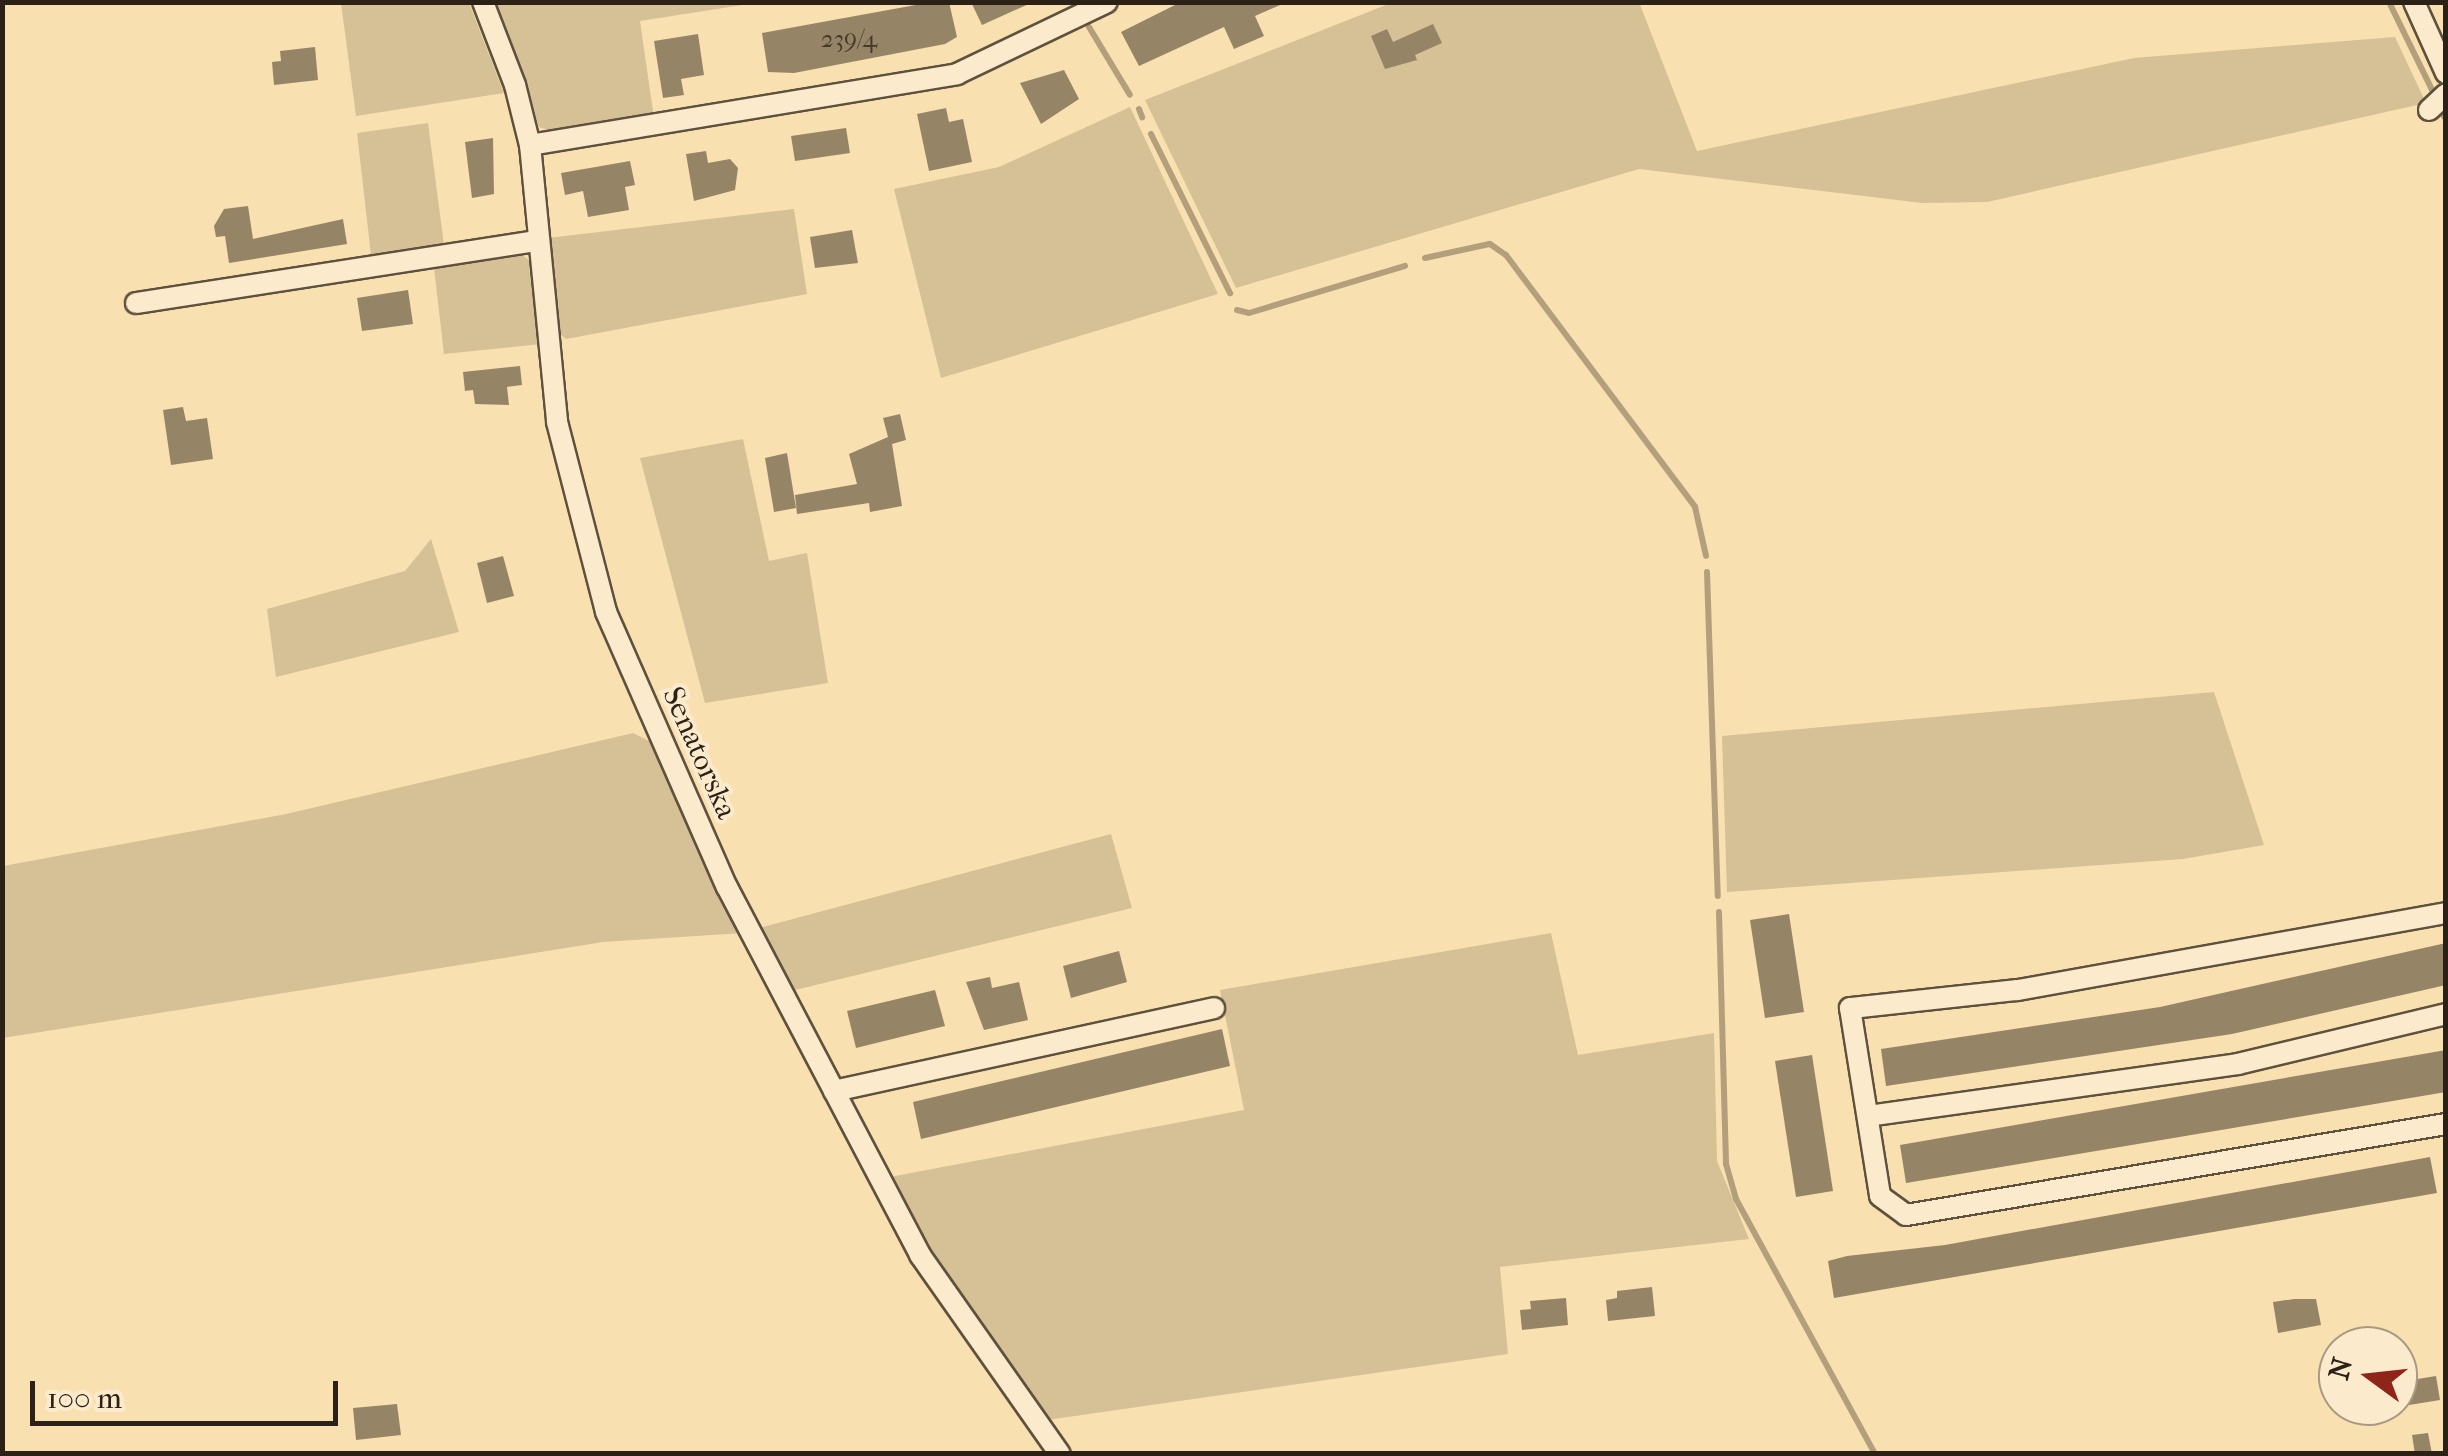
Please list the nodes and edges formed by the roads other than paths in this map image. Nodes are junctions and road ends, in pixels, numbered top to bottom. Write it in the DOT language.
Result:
graph roads {
  1 [pos="483,2"];
  2 [pos="1107,2"];
  3 [pos="2414,2"];
  4 [pos="2446,73"];
  5 [pos="2446,94"];
  6 [pos="2429,110"];
  7 [pos="530,145"];
  8 [pos="538,241"];
  9 [pos="136,303"];
  10 [pos="2446,913"];
  11 [pos="1214,1008"];
  12 [pos="2446,1014"];
  13 [pos="834,1091"];
  14 [pos="1868,1116"];
  15 [pos="2446,1124"];
  16 [pos="1060,1454"];
  1 -- 7 [label="street, Senatorska"];
  2 -- 7 [label="street"];
  3 -- 4 [label="street"];
  5 -- 6 [label="street"];
  7 -- 8 [label="street, Senatorska"];
  8 -- 9 [label="street"];
  8 -- 13 [label="street, Senatorska"];
  10 -- 14 [label="street"];
  11 -- 13 [label="street"];
  12 -- 14 [label="street"];
  13 -- 16 [label="street, Senatorska"];
  14 -- 15 [label="street"];
}
